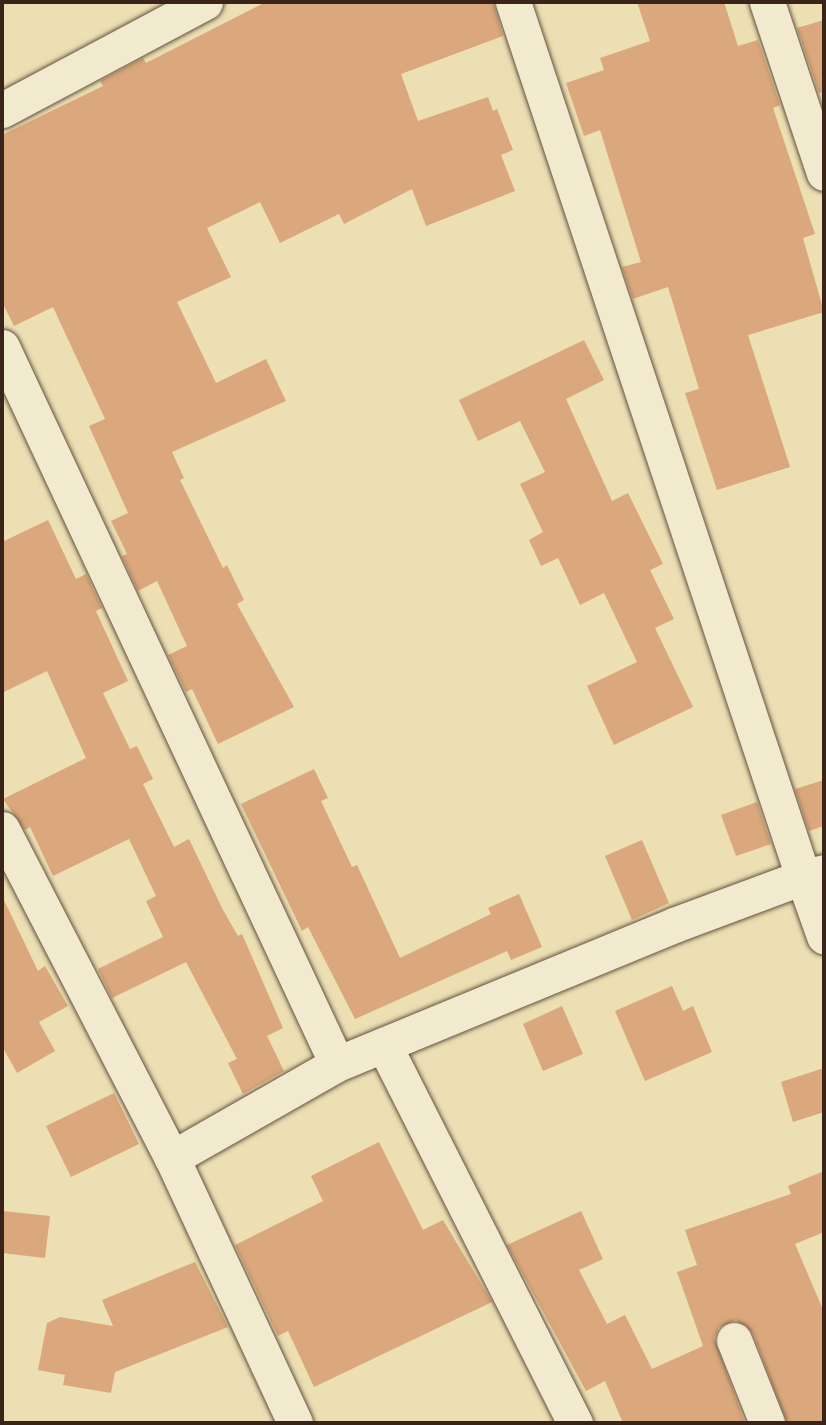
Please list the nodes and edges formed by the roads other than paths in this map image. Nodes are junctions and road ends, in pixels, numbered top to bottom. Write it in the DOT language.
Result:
graph roads {
  1 [pos="205,2"];
  2 [pos="513,2"];
  3 [pos="767,2"];
  4 [pos="2,110"];
  5 [pos="824,173"];
  6 [pos="2,346"];
  7 [pos="2,829"];
  8 [pos="814,875"];
  9 [pos="824,936"];
  10 [pos="384,1045"];
  11 [pos="337,1064"];
  12 [pos="172,1158"];
  13 [pos="734,1340"];
  14 [pos="295,1423"];
  15 [pos="575,1423"];
  16 [pos="767,1423"];
  1 -- 4 [label="street"];
  2 -- 8 [label="street"];
  3 -- 5 [label="street"];
  6 -- 11 [label="street"];
  7 -- 12 [label="street"];
  8 -- 9 [label="street"];
  8 -- 10 [label="street"];
  10 -- 11 [label="street"];
  10 -- 15 [label="street"];
  11 -- 12 [label="street"];
  12 -- 14 [label="street"];
  13 -- 16 [label="street"];
}
